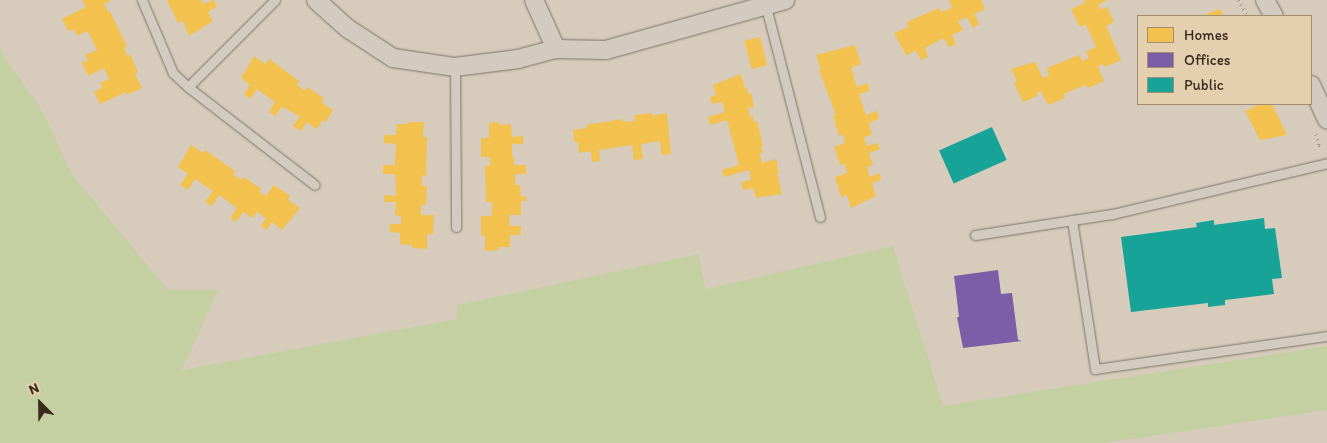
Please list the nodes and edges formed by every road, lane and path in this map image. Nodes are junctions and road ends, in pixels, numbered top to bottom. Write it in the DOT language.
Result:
graph roads {
  1 [pos="142,0"];
  2 [pos="275,0"];
  3 [pos="316,0"];
  4 [pos="534,0"];
  5 [pos="785,0"];
  6 [pos="1238,0"];
  7 [pos="1265,0"];
  8 [pos="765,3"];
  9 [pos="1247,15"];
  10 [pos="1273,15"];
  11 [pos="556,49"];
  12 [pos="455,66"];
  13 [pos="188,87"];
  14 [pos="1312,87"];
  15 [pos="1327,119"];
  16 [pos="1327,164"];
  17 [pos="315,185"];
  18 [pos="820,217"];
  19 [pos="1072,220"];
  20 [pos="456,227"];
  21 [pos="975,235"];
  22 [pos="1327,336"];
  1 -- 13 [label="lane"];
  2 -- 13 [label="lane"];
  3 -- 12 [label="street"];
  4 -- 11 [label="street"];
  5 -- 8 [label="street"];
  6 -- 9 [label="path"];
  7 -- 10 [label="street"];
  8 -- 11 [label="street"];
  8 -- 18 [label="lane"];
  11 -- 12 [label="street"];
  12 -- 20 [label="lane"];
  13 -- 17 [label="lane"];
  14 -- 15 [label="street"];
  16 -- 19 [label="lane"];
  19 -- 21 [label="lane"];
  19 -- 22 [label="lane"];
}
